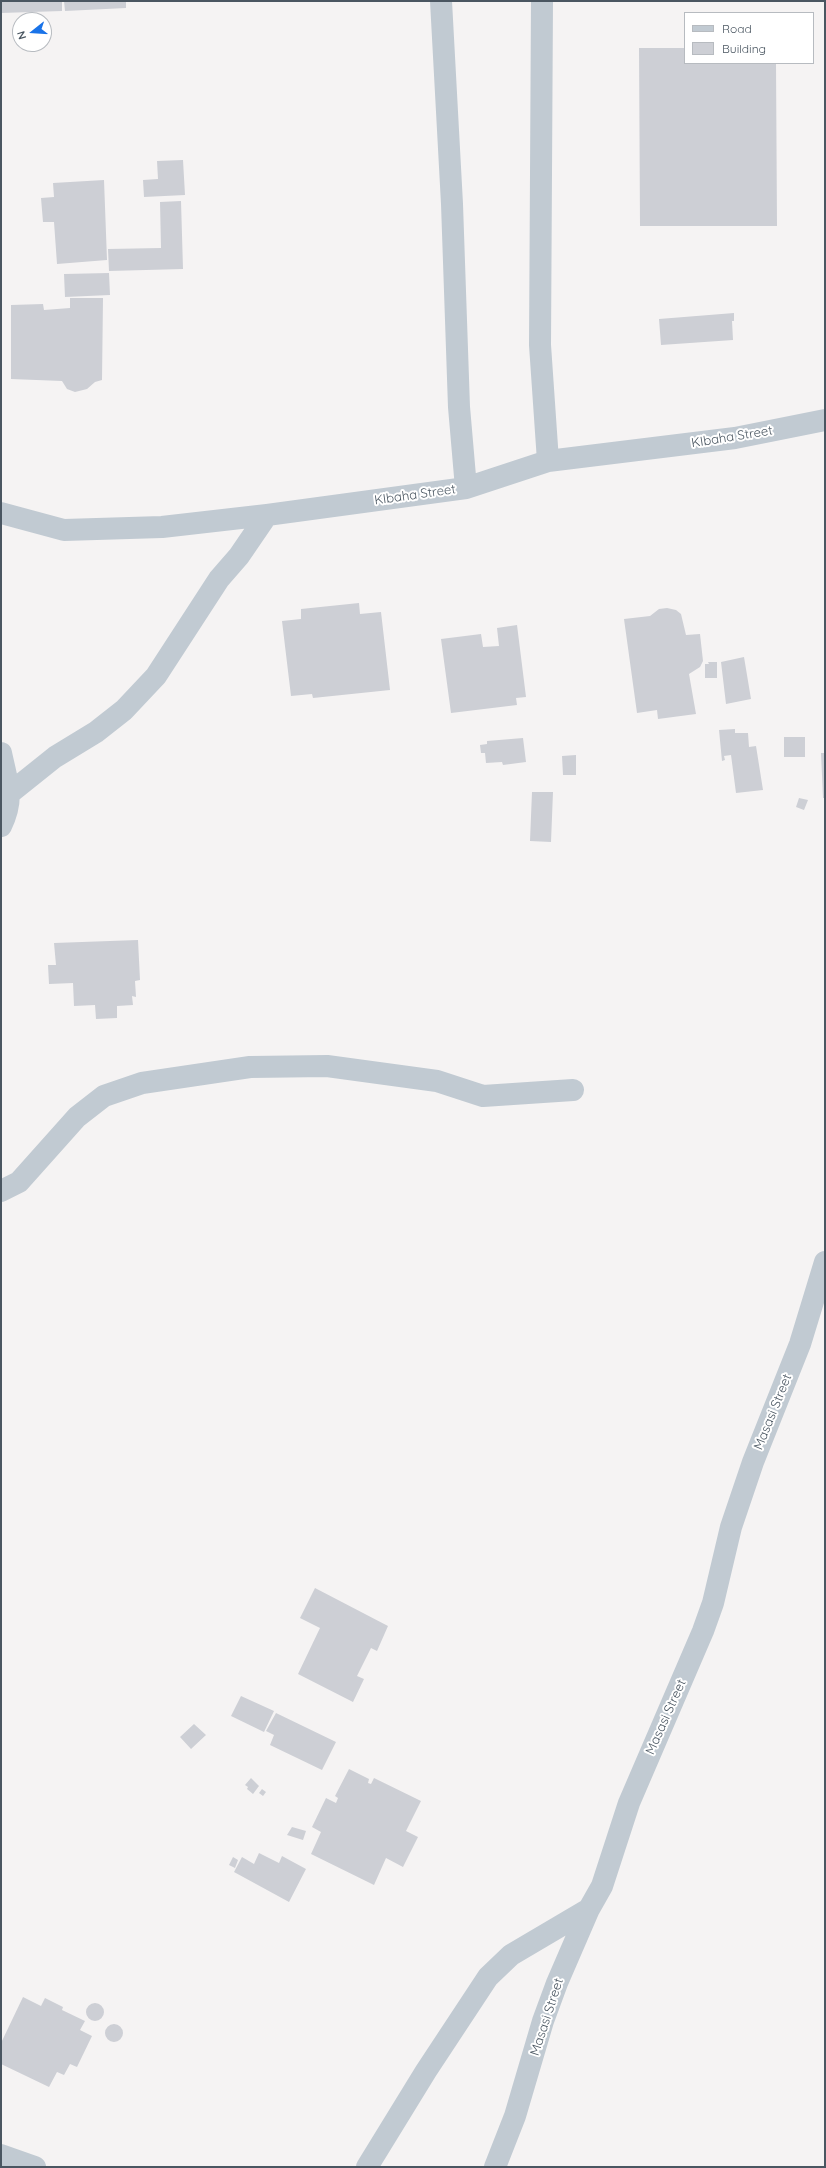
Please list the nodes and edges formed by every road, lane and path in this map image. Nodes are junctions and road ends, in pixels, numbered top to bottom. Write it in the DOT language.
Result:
graph roads {
  1 [pos="441,1"];
  2 [pos="542,1"];
  3 [pos="825,420"];
  4 [pos="548,461"];
  5 [pos="466,488"];
  6 [pos="1,514"];
  7 [pos="267,515"];
  8 [pos="1,753"];
  9 [pos="10,793"];
  10 [pos="1,826"];
  11 [pos="573,1090"];
  12 [pos="1,1191"];
  13 [pos="825,1262"];
  14 [pos="589,1909"];
  15 [pos="1,2155"];
  16 [pos="35,2167"];
  17 [pos="368,2167"];
  18 [pos="495,2167"];
  1 -- 5 [label="street"];
  2 -- 4 [label="street"];
  3 -- 4 [label="street, KIbaha Street"];
  4 -- 5 [label="street, KIbaha Street"];
  5 -- 7 [label="street, KIbaha Street"];
  6 -- 7 [label="street, KIbaha Street"];
  7 -- 9 [label="street"];
  8 -- 9 [label="street"];
  9 -- 10 [label="street"];
  11 -- 12 [label="street"];
  13 -- 14 [label="street, Masasi Street"];
  14 -- 17 [label="street"];
  14 -- 18 [label="street, Masasi Street"];
  15 -- 16 [label="street"];
}
